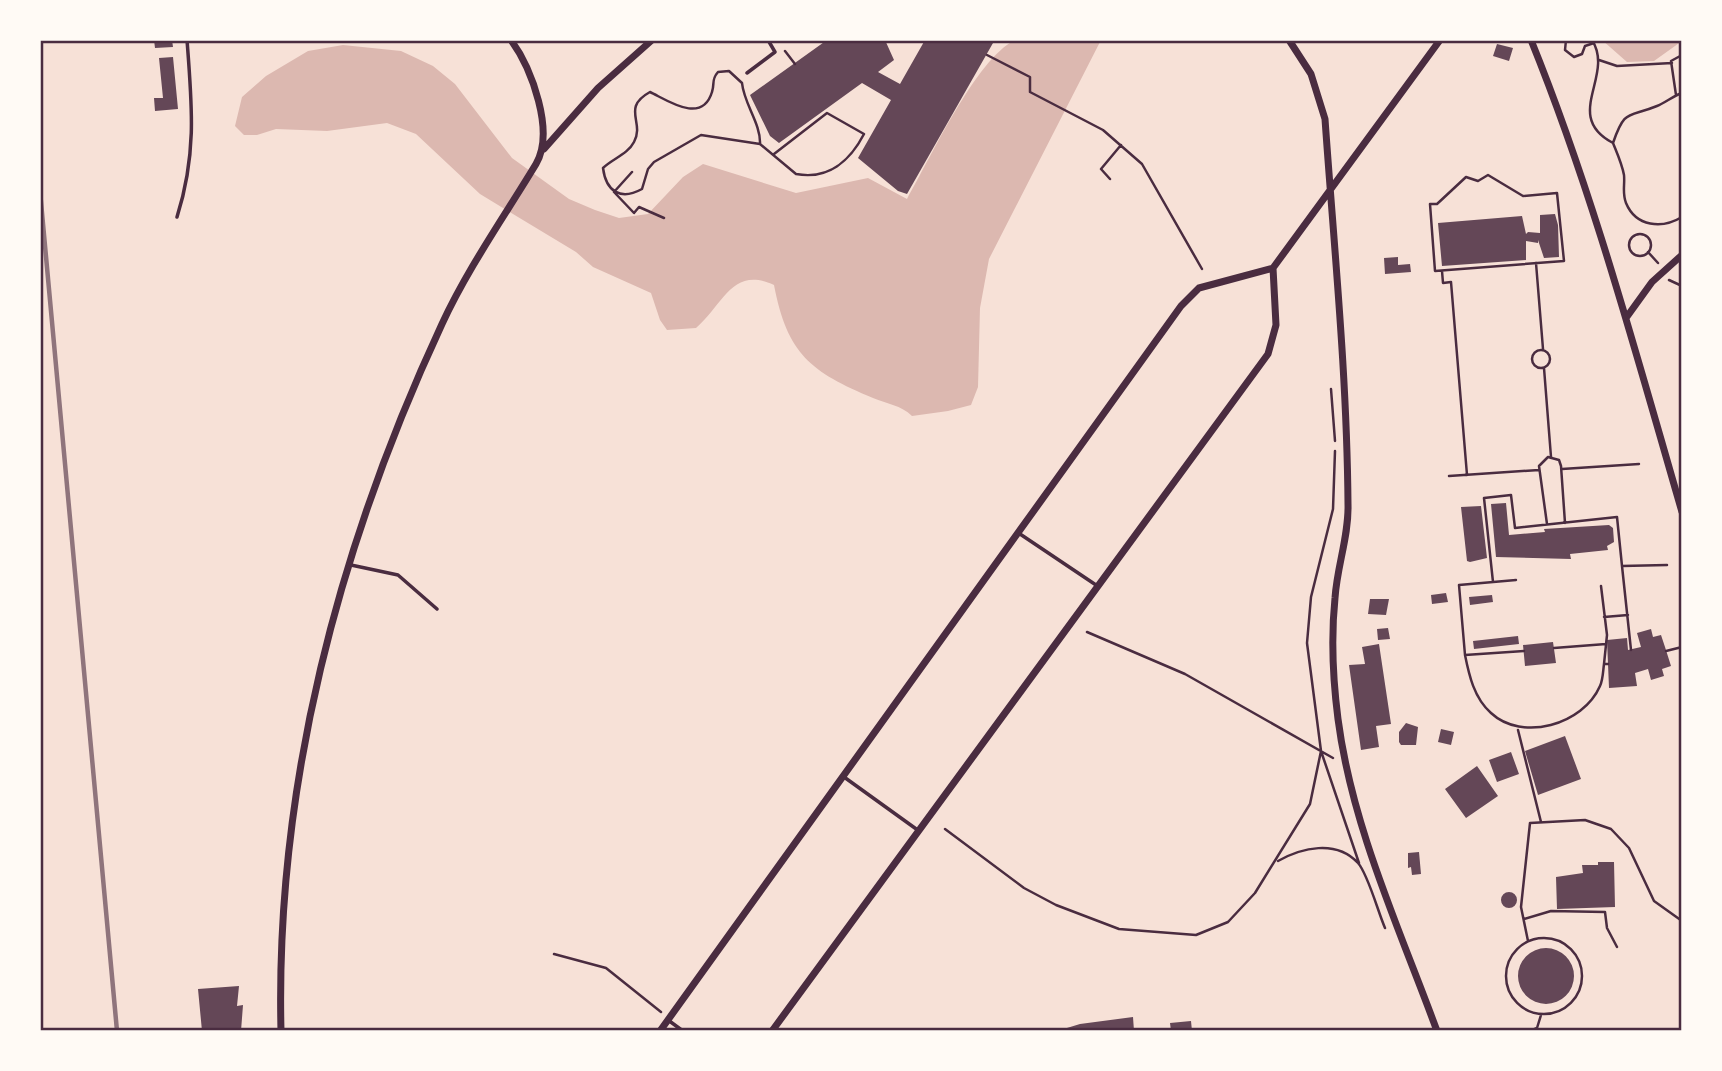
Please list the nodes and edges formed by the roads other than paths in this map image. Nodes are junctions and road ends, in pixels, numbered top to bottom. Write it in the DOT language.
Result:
graph roads {
  1 [pos="187,40"];
  2 [pos="511,40"];
  3 [pos="652,40"];
  4 [pos="768,40"];
  5 [pos="1289,40"];
  6 [pos="1440,40"];
  7 [pos="1531,40"];
  8 [pos="747,73"];
  9 [pos="544,149"];
  10 [pos="1330,189"];
  11 [pos="177,217"];
  12 [pos="1682,255"];
  13 [pos="1273,268"];
  14 [pos="1626,318"];
  15 [pos="1682,512"];
  16 [pos="1020,534"];
  17 [pos="349,564"];
  18 [pos="1096,585"];
  19 [pos="437,609"];
  20 [pos="844,777"];
  21 [pos="921,832"];
  22 [pos="668,1019"];
  23 [pos="281,1031"];
  24 [pos="660,1031"];
  25 [pos="683,1031"];
  26 [pos="772,1031"];
  27 [pos="1437,1031"];
  1 -- 11 [label="lane"];
  2 -- 9 [label="street"];
  3 -- 9 [label="street"];
  4 -- 8 [label="lane"];
  5 -- 10 [label="street"];
  6 -- 10 [label="street"];
  7 -- 14 [label="street"];
  9 -- 17 [label="street"];
  10 -- 13 [label="street"];
  10 -- 27 [label="street"];
  12 -- 14 [label="street"];
  13 -- 16 [label="street"];
  13 -- 18 [label="street"];
  14 -- 15 [label="street"];
  16 -- 18 [label="lane"];
  16 -- 20 [label="street"];
  17 -- 19 [label="lane"];
  17 -- 23 [label="street"];
  18 -- 21 [label="street"];
  20 -- 21 [label="lane"];
  20 -- 22 [label="street"];
  21 -- 26 [label="street"];
  22 -- 24 [label="street"];
  22 -- 25 [label="lane"];
}
